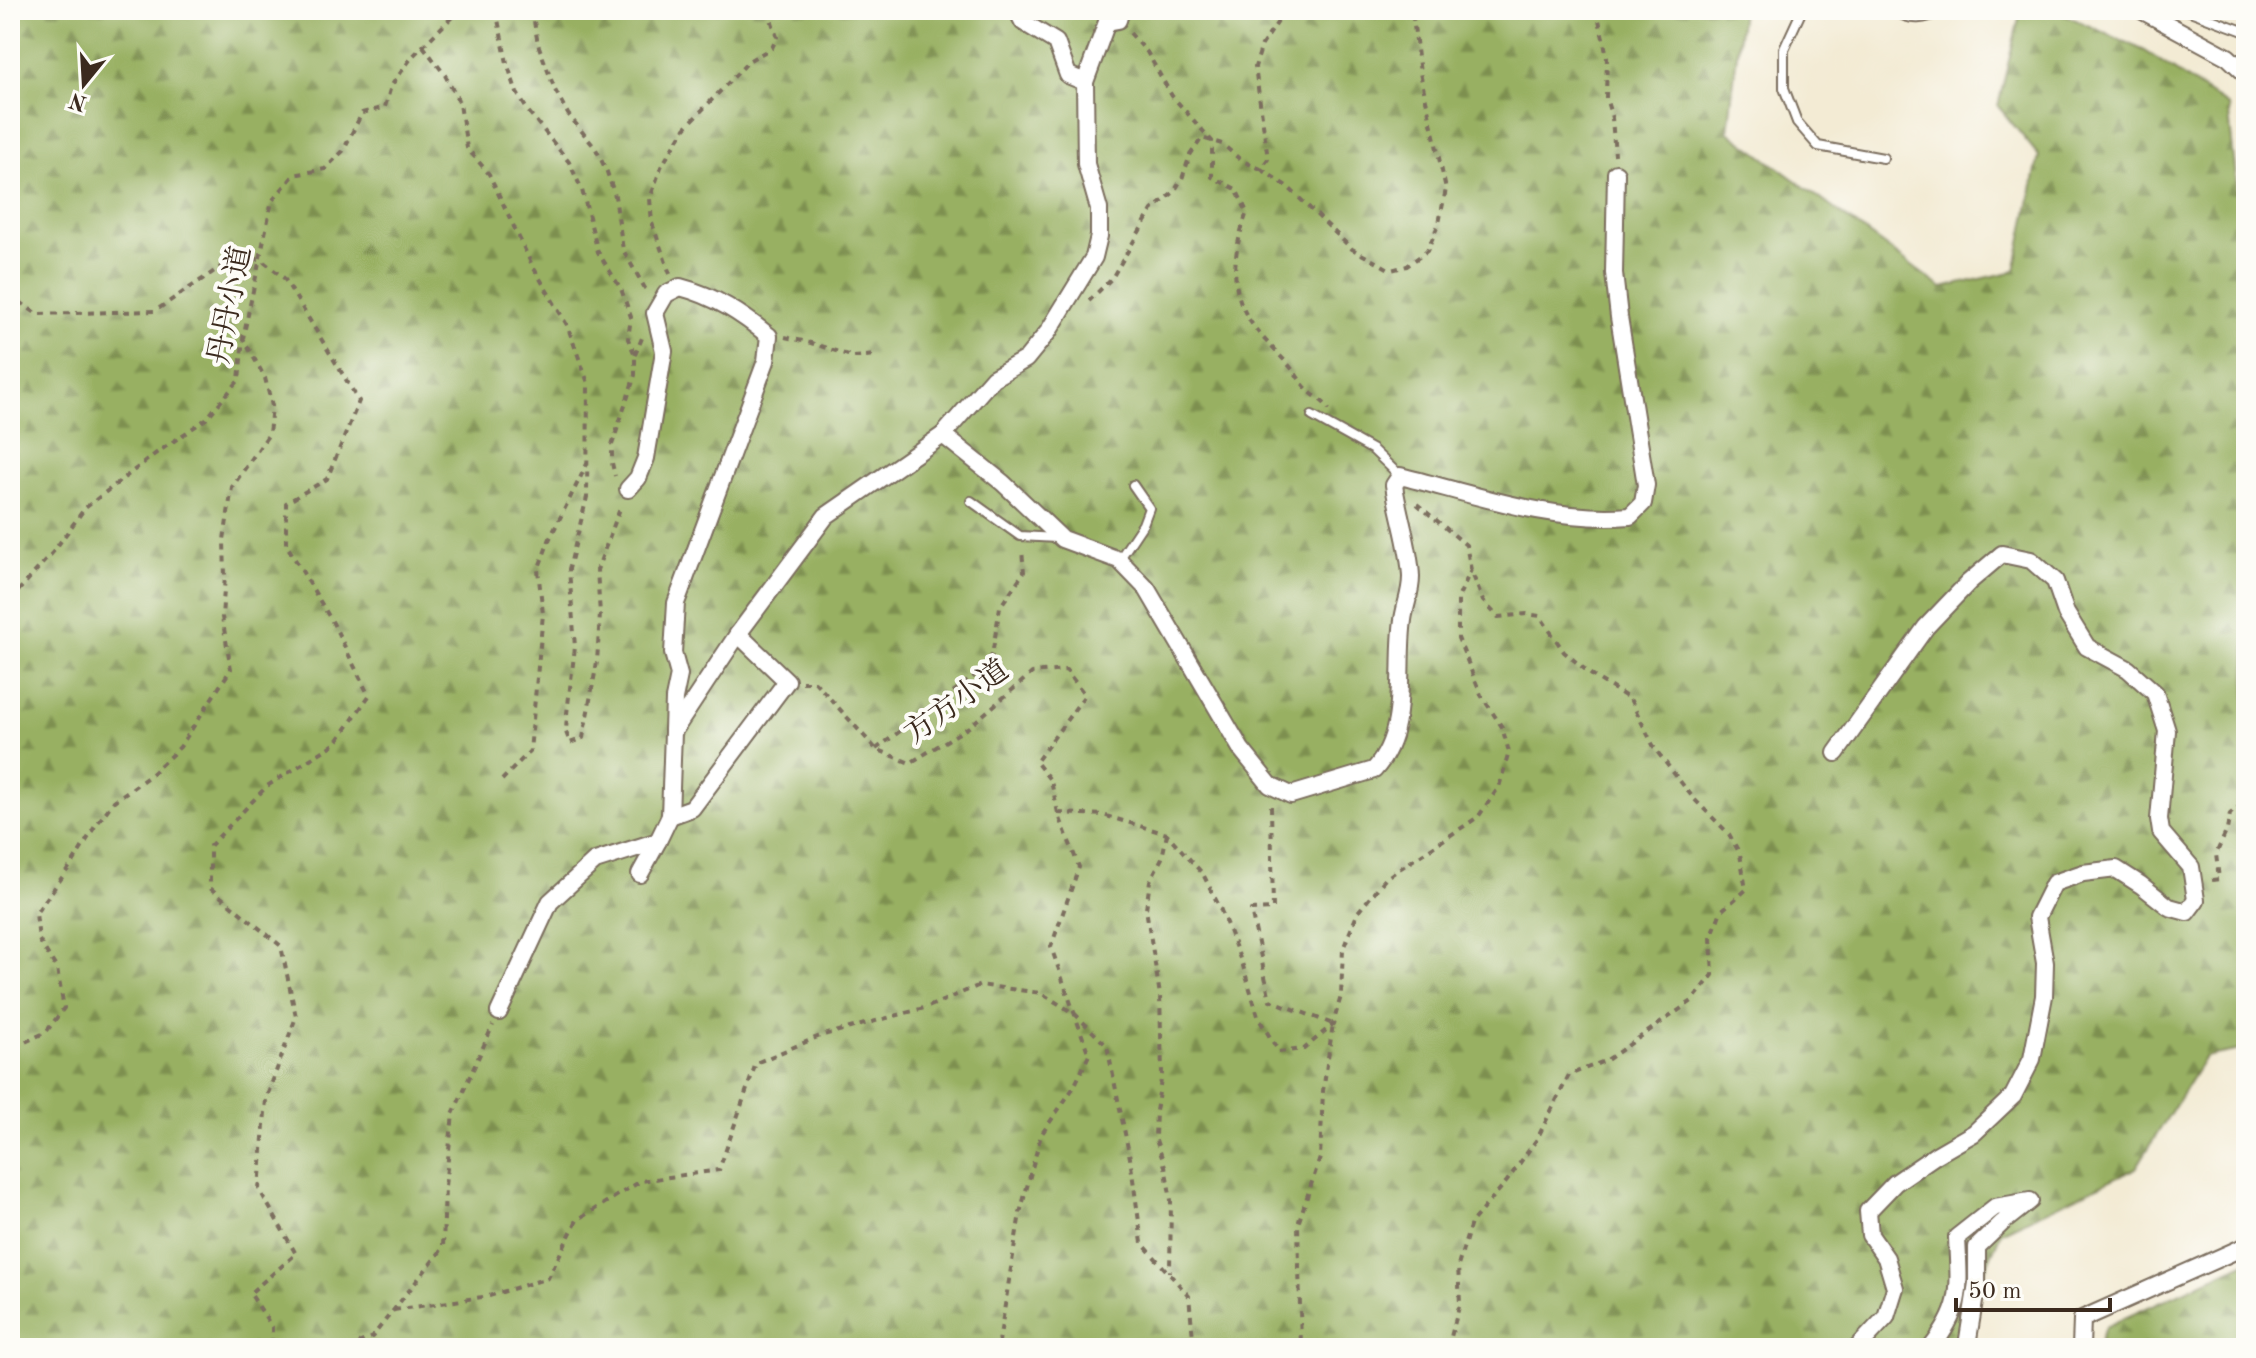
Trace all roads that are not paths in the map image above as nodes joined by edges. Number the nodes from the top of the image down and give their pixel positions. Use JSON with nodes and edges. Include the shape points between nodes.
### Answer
{"nodes":[{"id":1,"x":1017,"y":10,"type":"edge"},
{"id":2,"x":1802,"y":10,"type":"edge"},
{"id":3,"x":1893,"y":10,"type":"edge"},
{"id":4,"x":1944,"y":10,"type":"edge"},
{"id":5,"x":2141,"y":10,"type":"edge"},
{"id":6,"x":2187,"y":10,"type":"edge"},
{"id":7,"x":1114,"y":15,"type":"edge"},
{"id":8,"x":2246,"y":32,"type":"edge"},
{"id":9,"x":2246,"y":74,"type":"edge"},
{"id":10,"x":1085,"y":82,"type":"junction"},
{"id":11,"x":1883,"y":158,"type":"dead end"},
{"id":12,"x":1616,"y":173,"type":"road end"},
{"id":13,"x":1312,"y":416,"type":"dead end"},
{"id":14,"x":943,"y":435,"type":"junction"},
{"id":15,"x":1397,"y":481,"type":"junction"},
{"id":16,"x":1133,"y":485,"type":"dead end"},
{"id":17,"x":628,"y":489,"type":"road end"},
{"id":18,"x":971,"y":501,"type":"dead end"},
{"id":19,"x":1062,"y":539,"type":"junction"},
{"id":20,"x":1119,"y":560,"type":"junction"},
{"id":21,"x":738,"y":634,"type":"junction"},
{"id":22,"x":673,"y":732,"type":"junction"},
{"id":23,"x":1836,"y":753,"type":"dead end"},
{"id":24,"x":670,"y":816,"type":"junction"},
{"id":25,"x":658,"y":841,"type":"junction"},
{"id":26,"x":640,"y":874,"type":"dead end"},
{"id":27,"x":499,"y":1012,"type":"road end"},
{"id":28,"x":2246,"y":1246,"type":"edge"},
{"id":29,"x":1857,"y":1348,"type":"edge"},
{"id":30,"x":1931,"y":1348,"type":"edge"},
{"id":31,"x":1973,"y":1348,"type":"edge"},
{"id":32,"x":2081,"y":1348,"type":"edge"}],
"edges":[{"from":1,"to":10,"type":"street","via":[[1023,22],[1056,42],[1068,75]]},
{"from":2,"to":11,"type":"lane","via":[[1784,49],[1784,88],[1797,122],[1818,146]]},
{"from":3,"to":4,"type":"lane","via":[[1923,20]]},
{"from":5,"to":9,"type":"street","via":[[2228,57]]},
{"from":6,"to":8,"type":"lane"},
{"from":7,"to":10,"type":"street"},
{"from":10,"to":14,"type":"street","via":[[1086,164],[1099,209],[1094,257],[1026,359],[993,378]]},
{"from":12,"to":15,"type":"street","via":[[1614,273],[1646,485],[1643,503],[1630,516],[1571,516]]},
{"from":13,"to":15,"type":"lane","via":[[1373,450]]},
{"from":14,"to":19,"type":"street"},
{"from":14,"to":21,"type":"street","via":[[826,516]]},
{"from":15,"to":20,"type":"street","via":[[1411,575],[1398,717],[1389,746],[1374,770],[1291,795],[1270,785],[1241,749],[1147,589]]},
{"from":16,"to":20,"type":"lane","via":[[1149,508]]},
{"from":17,"to":22,"type":"street","via":[[646,458],[664,351],[655,313],[673,290],[699,292],[769,336],[766,361],[676,603],[673,653],[679,675]]},
{"from":18,"to":19,"type":"lane","via":[[1020,536]]},
{"from":19,"to":20,"type":"street"},
{"from":21,"to":22,"type":"street"},
{"from":21,"to":24,"type":"street","via":[[787,681],[692,808]]},
{"from":22,"to":24,"type":"street"},
{"from":23,"to":29,"type":"street","via":[[1926,627],[1969,582],[2002,554],[2031,560],[2055,581],[2066,613],[2087,647],[2128,669],[2155,693],[2167,731],[2161,832],[2191,867],[2196,900],[2187,912],[2169,907],[2116,869],[2054,883],[2037,917],[2044,996],[2032,1059],[2013,1096],[1974,1133],[1895,1183],[1868,1211],[1870,1235],[1886,1258],[1895,1288],[1886,1317]]},
{"from":24,"to":25,"type":"street"},
{"from":25,"to":26,"type":"street"},
{"from":25,"to":27,"type":"street","via":[[595,861],[550,902]]},
{"from":28,"to":32,"type":"street","via":[[2082,1319]]},
{"from":30,"to":31,"type":"street","via":[[1953,1318],[1959,1288],[1957,1237],[1995,1207],[2030,1201],[1977,1247],[1968,1339]]}]}
